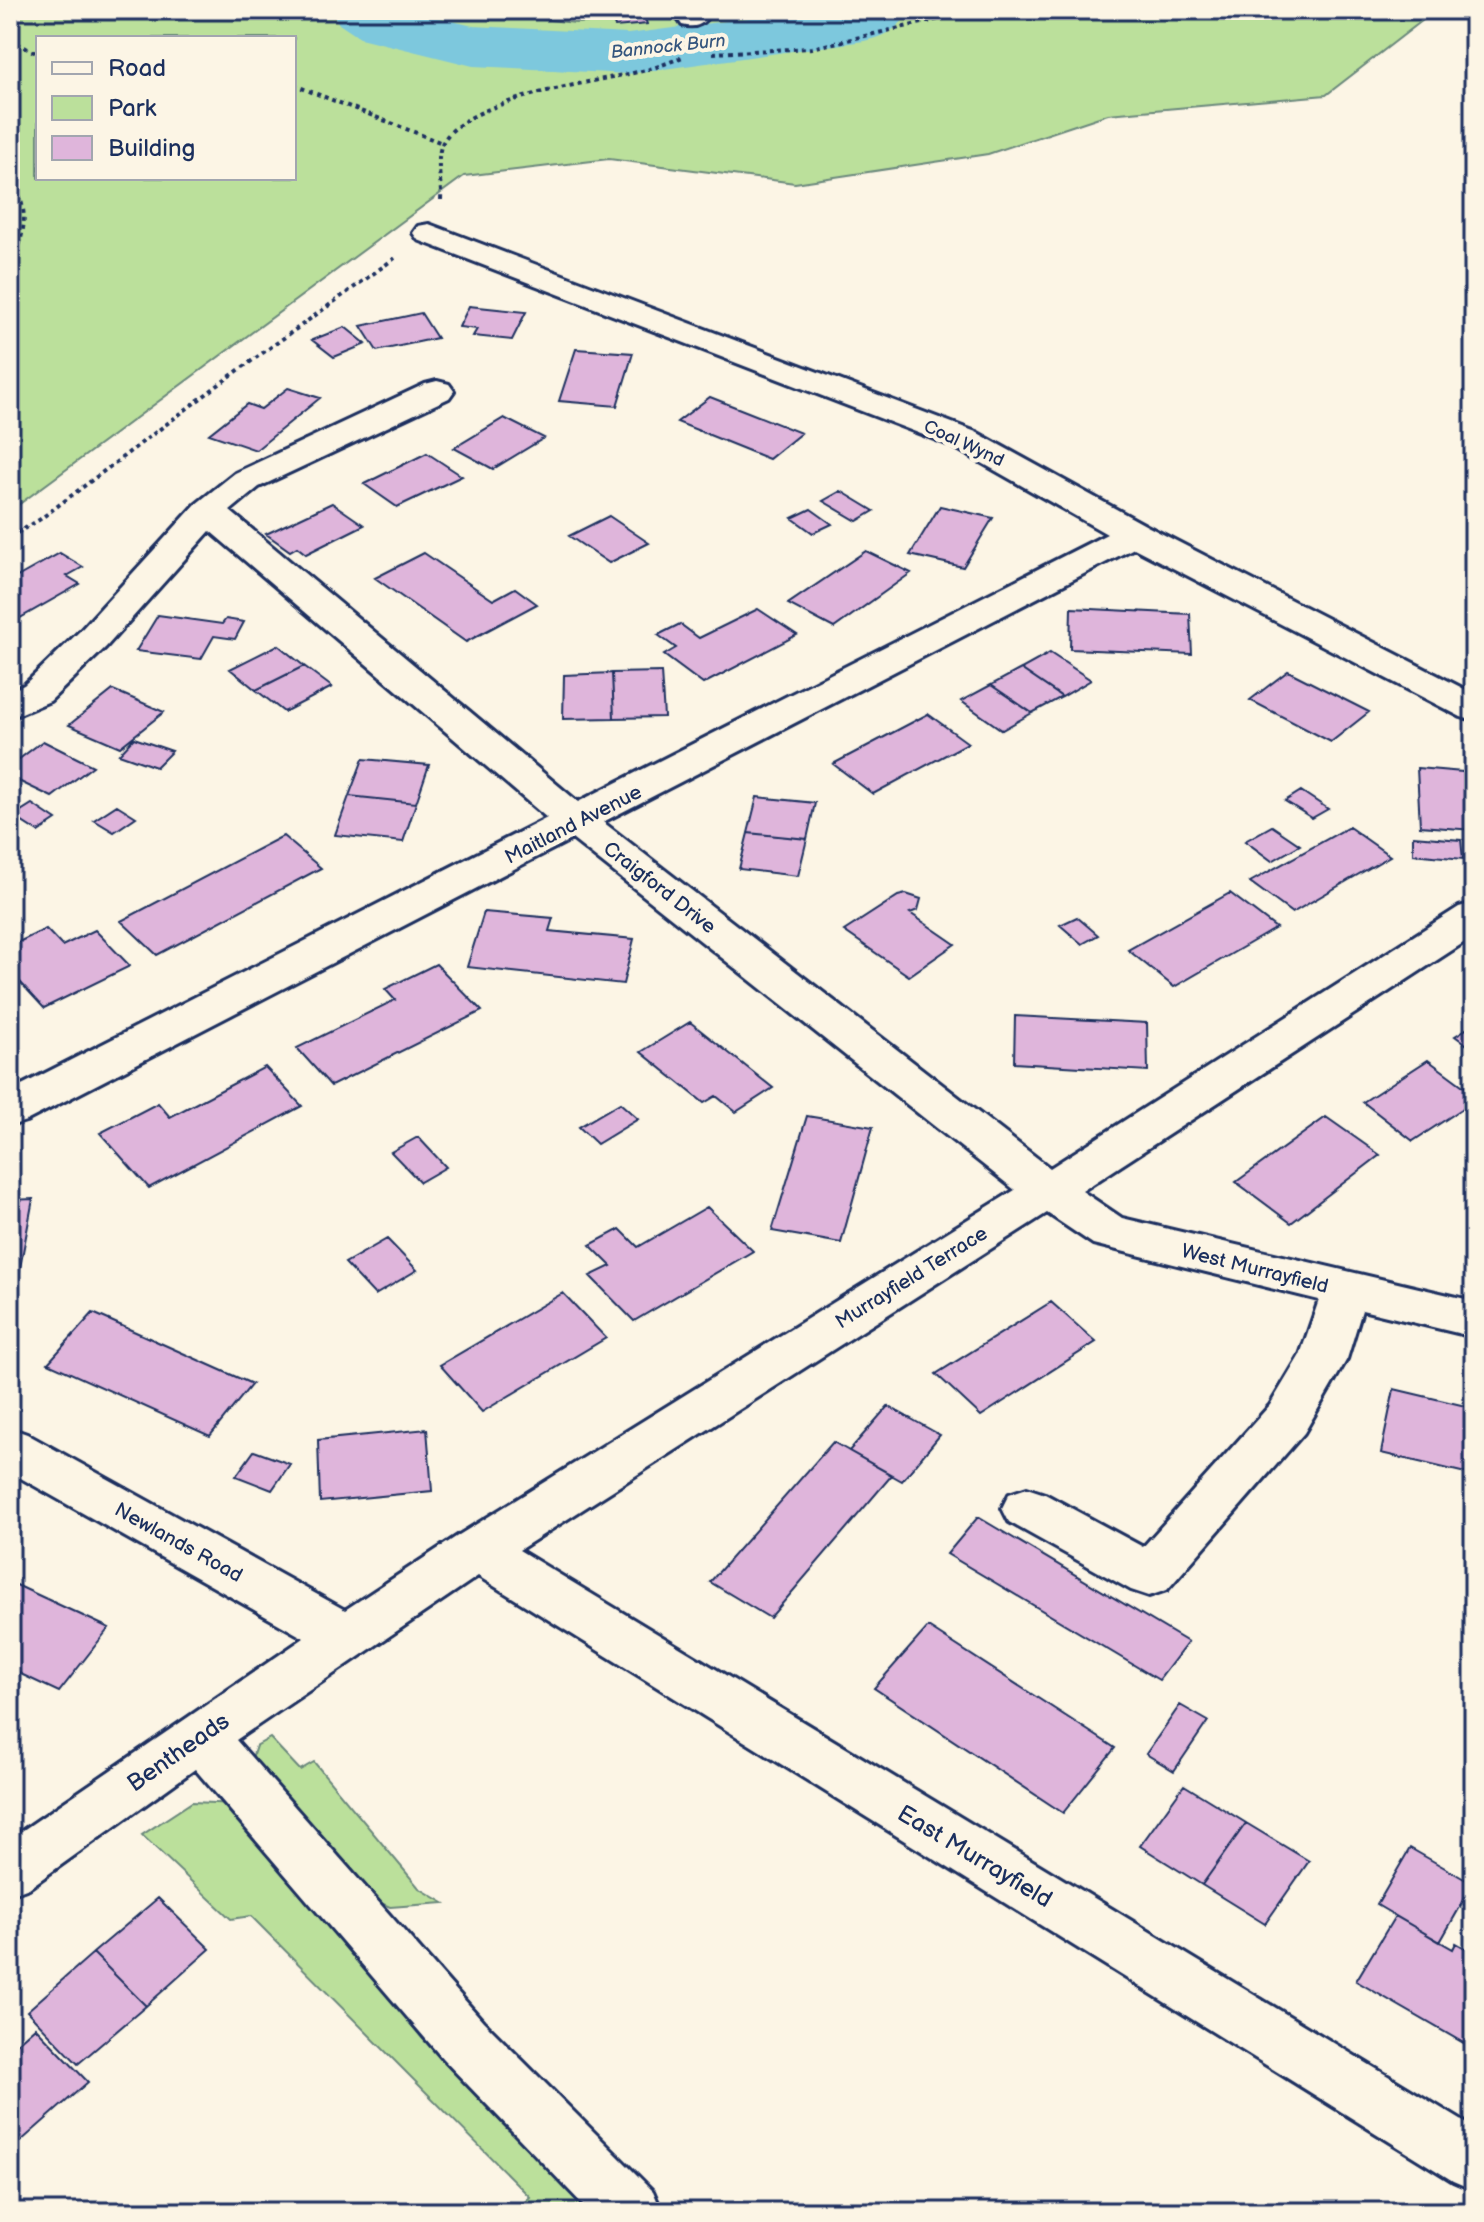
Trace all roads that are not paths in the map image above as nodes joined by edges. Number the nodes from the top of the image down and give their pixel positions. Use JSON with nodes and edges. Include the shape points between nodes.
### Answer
{"nodes":[{"id":1,"x":429,"y":233,"type":"road end"},
{"id":2,"x":437,"y":391,"type":"dead end"},
{"id":3,"x":208,"y":511,"type":"junction"},
{"id":4,"x":1134,"y":534,"type":"junction"},
{"id":5,"x":10,"y":706,"type":"edge"},
{"id":6,"x":1474,"y":709,"type":"edge"},
{"id":7,"x":577,"y":822,"type":"junction"},
{"id":8,"x":1474,"y":917,"type":"edge"},
{"id":9,"x":10,"y":1110,"type":"edge"},
{"id":10,"x":1048,"y":1191,"type":"junction"},
{"id":11,"x":1345,"y":1291,"type":"junction"},
{"id":12,"x":1474,"y":1319,"type":"edge"},
{"id":13,"x":10,"y":1448,"type":"edge"},
{"id":14,"x":1027,"y":1508,"type":"dead end"},
{"id":15,"x":477,"y":1550,"type":"junction"},
{"id":16,"x":347,"y":1637,"type":"junction"},
{"id":17,"x":199,"y":1736,"type":"junction"},
{"id":18,"x":10,"y":1870,"type":"edge"},
{"id":19,"x":1474,"y":2161,"type":"edge"},
{"id":20,"x":632,"y":2212,"type":"edge"}],
"edges":[{"from":1,"to":4,"type":"street","name":"Coal Wynd","via":[[964,439]]},
{"from":2,"to":3,"type":"street","via":[[247,480]]},
{"from":3,"to":5,"type":"street","via":[[93,639],[37,693]]},
{"from":3,"to":7,"type":"street","name":"Craigford Drive"},
{"from":4,"to":6,"type":"street","name":"Coal Wynd"},
{"from":4,"to":7,"type":"street","name":"Maitland Avenue"},
{"from":7,"to":9,"type":"street","name":"Maitland Avenue"},
{"from":7,"to":10,"type":"street","name":"Craigford Drive"},
{"from":8,"to":10,"type":"street","name":"Murrayfield Terrace"},
{"from":10,"to":11,"type":"street","name":"West Murrayfield","via":[[1109,1232]]},
{"from":10,"to":15,"type":"street","name":"Murrayfield Terrace"},
{"from":11,"to":12,"type":"street","name":"West Murrayfield"},
{"from":11,"to":14,"type":"street","via":[[1323,1359],[1287,1419],[1149,1575]]},
{"from":13,"to":16,"type":"street","name":"Newlands Road"},
{"from":15,"to":16,"type":"street","name":"Murrayfield Terrace"},
{"from":15,"to":19,"type":"street","name":"East Murrayfield"},
{"from":16,"to":17,"type":"street","name":"Bentheads"},
{"from":17,"to":18,"type":"street","name":"Bentheads"},
{"from":17,"to":20,"type":"street","via":[[463,2040]]}]}
